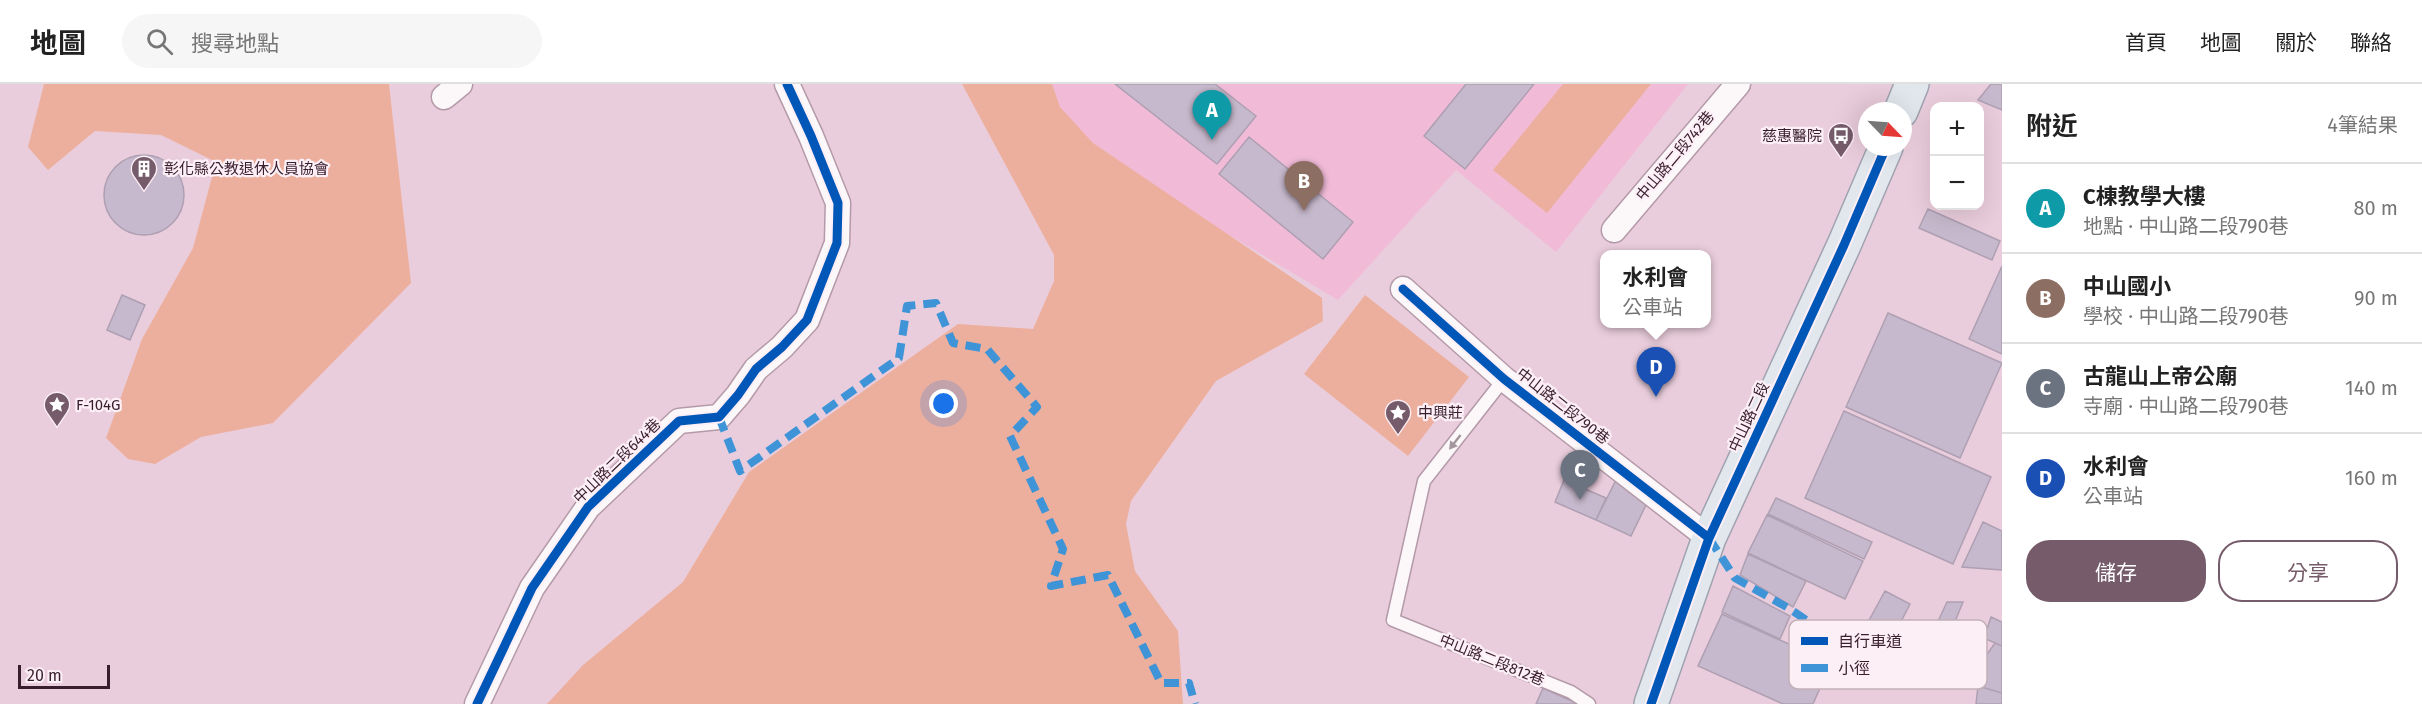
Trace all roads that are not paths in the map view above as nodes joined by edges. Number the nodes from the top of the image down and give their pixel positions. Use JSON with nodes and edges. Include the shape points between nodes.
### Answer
{"nodes":[{"id":1,"x":787,"y":84,"type":"edge"},
{"id":2,"x":1738,"y":84,"type":"edge"},
{"id":3,"x":1912,"y":84,"type":"edge"},
{"id":4,"x":1905,"y":102,"type":"edge"},
{"id":5,"x":1882,"y":156,"type":"edge"},
{"id":6,"x":1614,"y":230,"type":"dead end"},
{"id":7,"x":1403,"y":289,"type":"dead end"},
{"id":8,"x":1504,"y":379,"type":"junction"},
{"id":9,"x":1709,"y":538,"type":"junction"},
{"id":10,"x":477,"y":704,"type":"edge"},
{"id":11,"x":1589,"y":704,"type":"edge"},
{"id":12,"x":1652,"y":704,"type":"edge"}],
"edges":[{"from":1,"to":10,"type":"street","name":"中山路二段644巷","via":[[838,203],[837,243],[807,320],[756,369],[719,417],[679,421],[588,507],[531,588]]},
{"from":2,"to":6,"type":"street","name":"中山路二段742巷"},
{"from":3,"to":4,"type":"main road"},
{"from":5,"to":9,"type":"main road","name":"中山路二段"},
{"from":7,"to":8,"type":"street","name":"中山路二段790巷"},
{"from":8,"to":9,"type":"street","name":"中山路二段790巷"},
{"from":8,"to":11,"type":"lane","name":"中山路二段812巷","one_way":true,"via":[[1424,481],[1393,620],[1571,692]]},
{"from":9,"to":12,"type":"main road","name":"中山路二段"}]}
